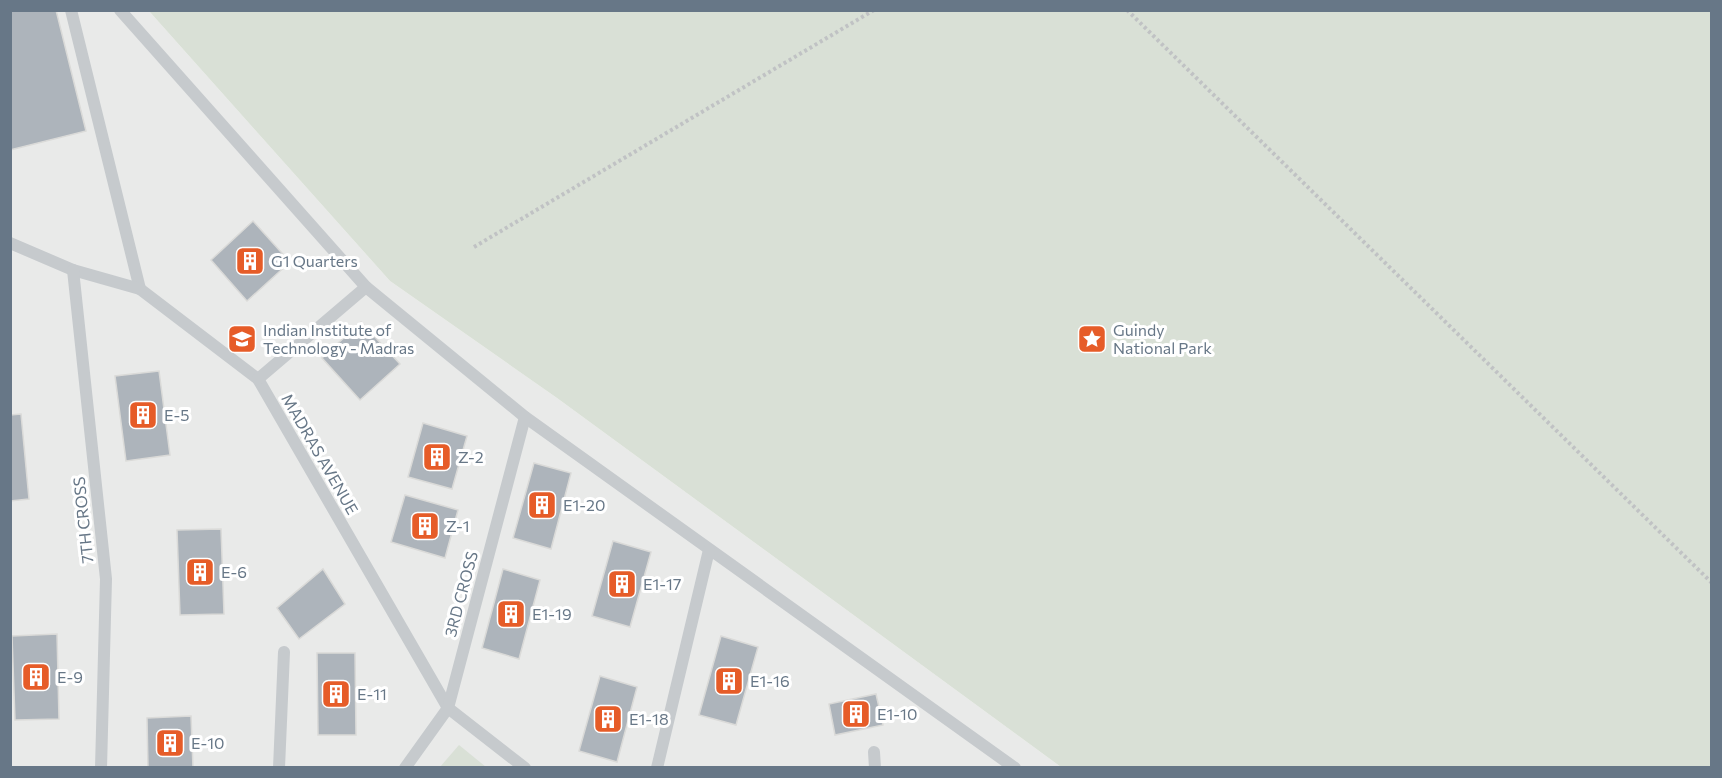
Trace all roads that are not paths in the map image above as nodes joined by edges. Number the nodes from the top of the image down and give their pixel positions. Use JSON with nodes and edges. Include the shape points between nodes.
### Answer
{"nodes":[{"id":1,"x":71,"y":10,"type":"edge"},
{"id":2,"x":120,"y":10,"type":"edge"},
{"id":3,"x":10,"y":243,"type":"edge"},
{"id":4,"x":73,"y":270,"type":"junction"},
{"id":5,"x":366,"y":287,"type":"junction"},
{"id":6,"x":140,"y":289,"type":"junction"},
{"id":7,"x":258,"y":379,"type":"junction"},
{"id":8,"x":525,"y":417,"type":"junction"},
{"id":9,"x":710,"y":550,"type":"junction"},
{"id":10,"x":284,"y":652,"type":"dead end"},
{"id":11,"x":448,"y":708,"type":"junction"},
{"id":12,"x":874,"y":752,"type":"dead end"},
{"id":13,"x":101,"y":768,"type":"edge"},
{"id":14,"x":279,"y":768,"type":"edge"},
{"id":15,"x":405,"y":768,"type":"edge"},
{"id":16,"x":525,"y":768,"type":"edge"},
{"id":17,"x":657,"y":768,"type":"edge"},
{"id":18,"x":875,"y":768,"type":"edge"},
{"id":19,"x":1015,"y":768,"type":"edge"}],
"edges":[{"from":1,"to":6,"type":"lane"},
{"from":2,"to":5,"type":"lane"},
{"from":3,"to":4,"type":"lane","name":"MADRAS AVENUE"},
{"from":4,"to":6,"type":"lane","name":"MADRAS AVENUE"},
{"from":4,"to":13,"type":"lane","name":"7TH CROSS","via":[[106,579]]},
{"from":5,"to":7,"type":"lane"},
{"from":5,"to":8,"type":"lane"},
{"from":6,"to":7,"type":"lane","name":"MADRAS AVENUE"},
{"from":7,"to":11,"type":"lane","name":"MADRAS AVENUE"},
{"from":8,"to":9,"type":"lane"},
{"from":8,"to":11,"type":"lane","name":"3RD CROSS"},
{"from":9,"to":17,"type":"lane"},
{"from":9,"to":19,"type":"lane"},
{"from":10,"to":14,"type":"lane"},
{"from":11,"to":15,"type":"lane","name":"3RD CROSS"},
{"from":11,"to":16,"type":"lane","name":"MADRAS AVENUE"},
{"from":12,"to":18,"type":"lane"}]}
